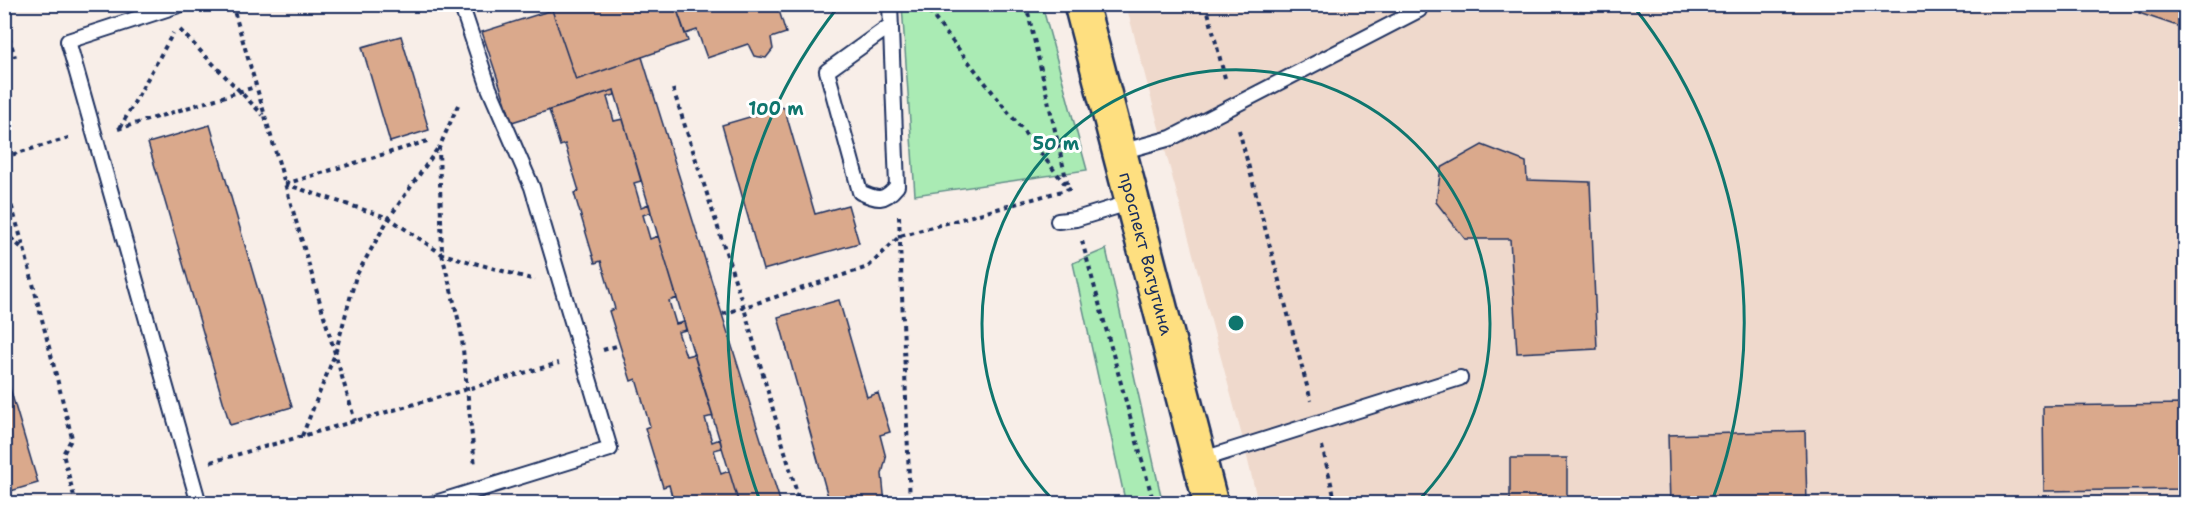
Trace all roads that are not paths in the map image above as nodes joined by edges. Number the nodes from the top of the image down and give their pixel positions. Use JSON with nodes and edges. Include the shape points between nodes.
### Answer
{"nodes":[{"id":1,"x":182,"y":4,"type":"edge"},
{"id":2,"x":460,"y":4,"type":"edge"},
{"id":3,"x":890,"y":4,"type":"edge"},
{"id":4,"x":1081,"y":4,"type":"edge"},
{"id":5,"x":1419,"y":10,"type":"dead end"},
{"id":6,"x":891,"y":25,"type":"junction"},
{"id":7,"x":1120,"y":152,"type":"junction"},
{"id":8,"x":1132,"y":202,"type":"junction"},
{"id":9,"x":1058,"y":222,"type":"dead end"},
{"id":10,"x":1460,"y":378,"type":"dead end"},
{"id":11,"x":1200,"y":460,"type":"junction"},
{"id":12,"x":199,"y":504,"type":"edge"},
{"id":13,"x":432,"y":504,"type":"edge"},
{"id":14,"x":1211,"y":504,"type":"edge"}],
"edges":[{"from":1,"to":12,"type":"lane","via":[[68,41]]},
{"from":2,"to":13,"type":"lane","via":[[489,88],[532,188],[610,449]]},
{"from":3,"to":6,"type":"lane"},
{"from":4,"to":7,"type":"main road","name":"проспект Ватутина"},
{"from":5,"to":7,"type":"lane","via":[[1171,138]]},
{"from":6,"to":6,"type":"lane","via":[[897,186],[889,196],[876,199],[860,192],[827,71]]},
{"from":7,"to":8,"type":"main road","name":"проспект Ватутина"},
{"from":8,"to":9,"type":"lane"},
{"from":8,"to":11,"type":"main road","name":"проспект Ватутина"},
{"from":10,"to":11,"type":"lane"},
{"from":11,"to":14,"type":"main road","name":"проспект Ватутина"}]}
